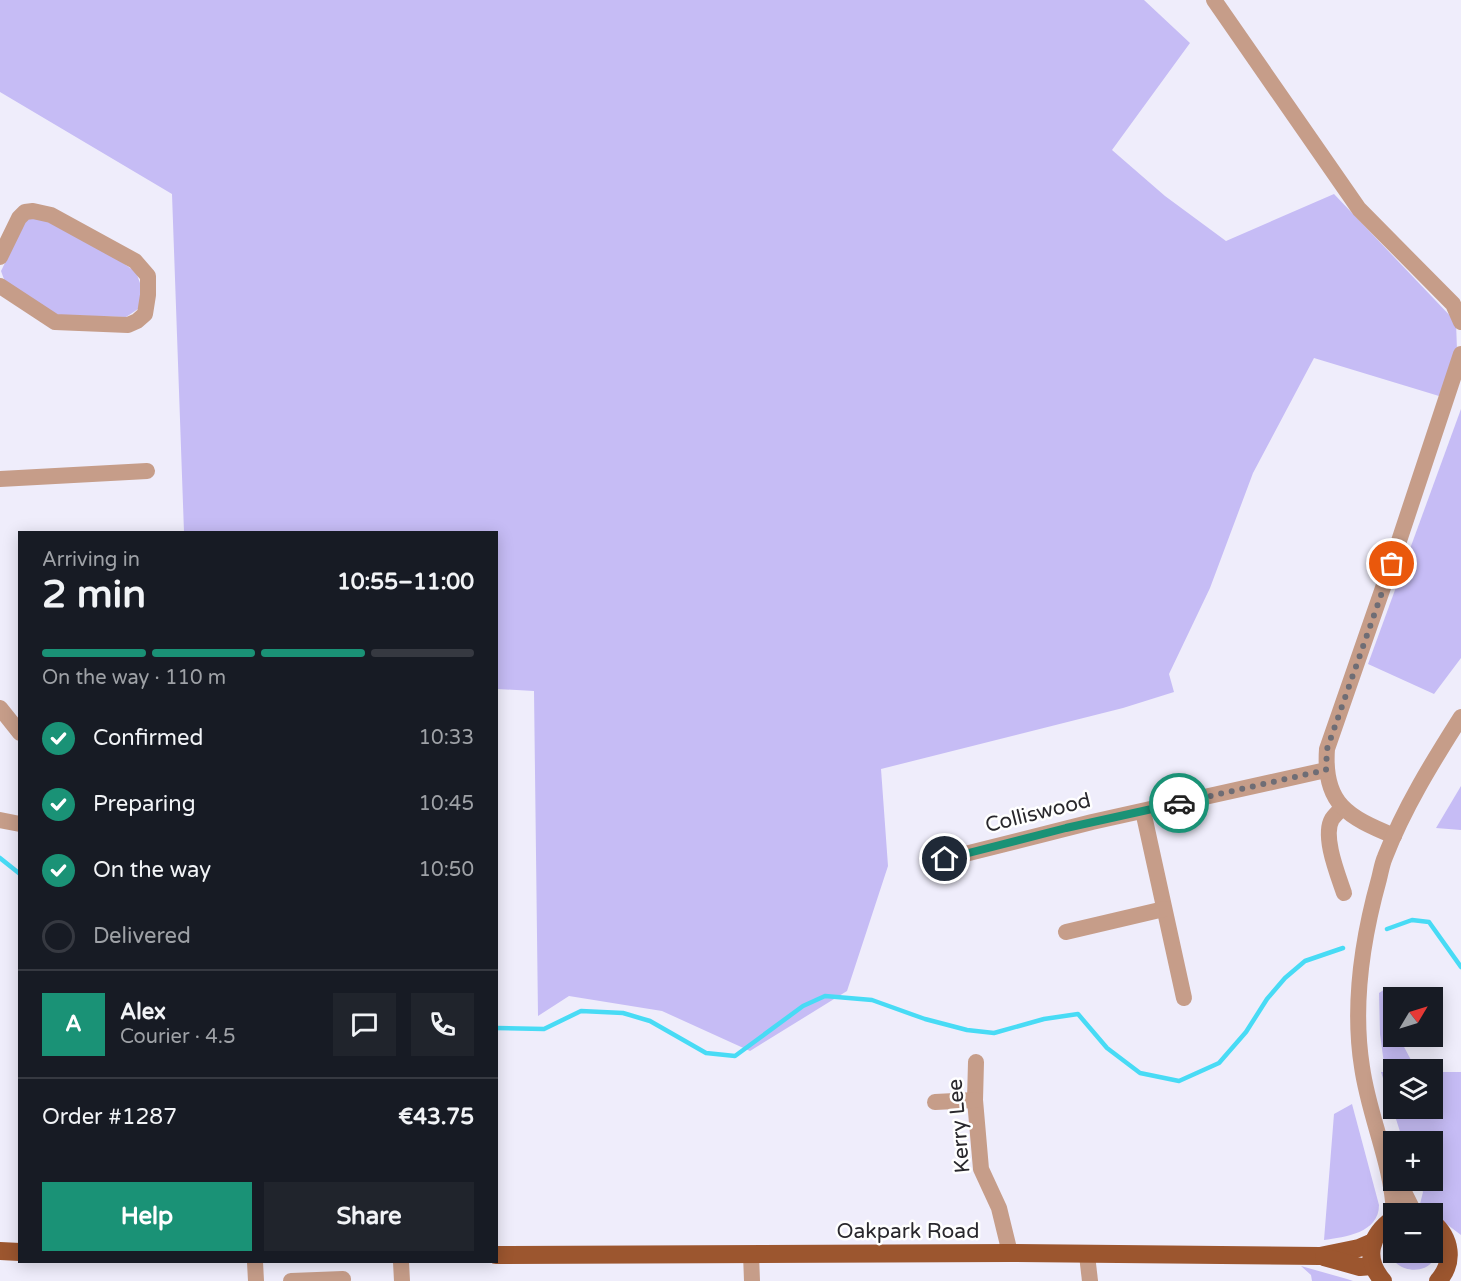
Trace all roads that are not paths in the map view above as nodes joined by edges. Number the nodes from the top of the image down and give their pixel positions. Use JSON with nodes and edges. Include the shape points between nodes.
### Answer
{"nodes":[{"id":1,"x":1214,"y":0,"type":"edge"},
{"id":2,"x":0,"y":257,"type":"edge"},
{"id":3,"x":0,"y":286,"type":"edge"},
{"id":4,"x":1461,"y":322,"type":"edge"},
{"id":5,"x":1461,"y":354,"type":"edge"},
{"id":6,"x":147,"y":471,"type":"dead end"},
{"id":7,"x":0,"y":479,"type":"edge"},
{"id":8,"x":2,"y":715,"type":"edge"},
{"id":9,"x":1461,"y":717,"type":"edge"},
{"id":10,"x":18,"y":731,"type":"edge"},
{"id":11,"x":1326,"y":770,"type":"junction"},
{"id":12,"x":1342,"y":808,"type":"junction"},
{"id":13,"x":1143,"y":811,"type":"junction"},
{"id":14,"x":0,"y":820,"type":"edge"},
{"id":15,"x":18,"y":824,"type":"edge"},
{"id":16,"x":1394,"y":836,"type":"junction"},
{"id":17,"x":945,"y":859,"type":"dead end"},
{"id":18,"x":1344,"y":893,"type":"dead end"},
{"id":19,"x":1164,"y":909,"type":"junction"},
{"id":20,"x":1066,"y":932,"type":"dead end"},
{"id":21,"x":1184,"y":998,"type":"dead end"},
{"id":22,"x":976,"y":1062,"type":"dead end"},
{"id":23,"x":975,"y":1100,"type":"junction"},
{"id":24,"x":935,"y":1102,"type":"dead end"},
{"id":25,"x":1383,"y":1149,"type":"edge"},
{"id":26,"x":1383,"y":1226,"type":"edge"},
{"id":27,"x":1443,"y":1232,"type":"edge"},
{"id":28,"x":1373,"y":1242,"type":"junction"},
{"id":29,"x":1454,"y":1242,"type":"edge"},
{"id":30,"x":0,"y":1251,"type":"edge"},
{"id":31,"x":18,"y":1252,"type":"edge"},
{"id":32,"x":1010,"y":1253,"type":"junction"},
{"id":33,"x":751,"y":1254,"type":"junction"},
{"id":34,"x":498,"y":1255,"type":"edge"},
{"id":35,"x":1087,"y":1255,"type":"junction"},
{"id":36,"x":1320,"y":1256,"type":"junction"},
{"id":37,"x":1455,"y":1262,"type":"edge"},
{"id":38,"x":255,"y":1263,"type":"edge"},
{"id":39,"x":401,"y":1263,"type":"edge"},
{"id":40,"x":1372,"y":1266,"type":"junction"},
{"id":41,"x":343,"y":1279,"type":"dead end"},
{"id":42,"x":256,"y":1281,"type":"edge"},
{"id":43,"x":291,"y":1281,"type":"edge"},
{"id":44,"x":402,"y":1281,"type":"edge"},
{"id":45,"x":752,"y":1281,"type":"edge"},
{"id":46,"x":1090,"y":1281,"type":"edge"},
{"id":47,"x":1383,"y":1281,"type":"edge"},
{"id":48,"x":1438,"y":1281,"type":"edge"}],
"edges":[{"from":1,"to":4,"type":"street","via":[[1359,209],[1453,304]]},
{"from":2,"to":3,"type":"street","via":[[25,212],[51,215],[135,261],[148,276],[148,295],[145,314],[128,325],[55,322]]},
{"from":5,"to":11,"type":"street","via":[[1327,749]]},
{"from":6,"to":7,"type":"street"},
{"from":8,"to":10,"type":"street"},
{"from":9,"to":16,"type":"street"},
{"from":11,"to":12,"type":"street","via":[[1332,792]]},
{"from":11,"to":13,"type":"street","name":"Colliswood"},
{"from":12,"to":16,"type":"street","via":[[1369,826]]},
{"from":12,"to":18,"type":"street","via":[[1331,819],[1328,831]]},
{"from":13,"to":17,"type":"street","name":"Colliswood"},
{"from":13,"to":19,"type":"street"},
{"from":14,"to":15,"type":"street"},
{"from":16,"to":25,"type":"street","via":[[1373,899],[1358,1003],[1365,1085]]},
{"from":19,"to":20,"type":"street"},
{"from":19,"to":21,"type":"street"},
{"from":22,"to":23,"type":"street","name":"Kerry Lee"},
{"from":23,"to":24,"type":"street"},
{"from":23,"to":32,"type":"street","name":"Kerry Lee","via":[[981,1169],[999,1208]]},
{"from":26,"to":28,"type":"main road"},
{"from":27,"to":29,"type":"main road"},
{"from":28,"to":36,"type":"main road"},
{"from":28,"to":40,"type":"main road"},
{"from":29,"to":37,"type":"main road","via":[[1449,1249]]},
{"from":30,"to":31,"type":"main road"},
{"from":32,"to":33,"type":"main road","name":"Oakpark Road"},
{"from":32,"to":35,"type":"main road","name":"Oakpark Road"},
{"from":33,"to":34,"type":"main road","name":"Oakpark Road"},
{"from":33,"to":45,"type":"street"},
{"from":35,"to":36,"type":"main road","name":"Oakpark Road"},
{"from":35,"to":46,"type":"street"},
{"from":36,"to":40,"type":"main road","via":[[1360,1267]]},
{"from":37,"to":48,"type":"main road"},
{"from":38,"to":42,"type":"street"},
{"from":39,"to":44,"type":"street"},
{"from":40,"to":47,"type":"main road"},
{"from":41,"to":43,"type":"street"}]}
